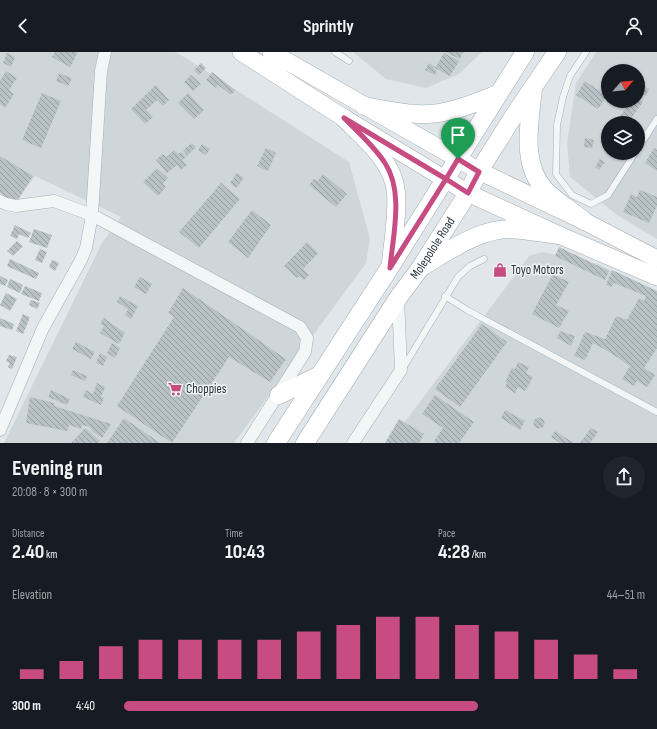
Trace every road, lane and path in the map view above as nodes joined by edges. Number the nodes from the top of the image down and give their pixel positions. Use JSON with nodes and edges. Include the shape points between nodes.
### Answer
{"nodes":[{"id":1,"x":105,"y":52,"type":"edge"},
{"id":2,"x":241,"y":52,"type":"edge"},
{"id":3,"x":271,"y":52,"type":"edge"},
{"id":4,"x":335,"y":52,"type":"edge"},
{"id":5,"x":525,"y":52,"type":"edge"},
{"id":6,"x":557,"y":52,"type":"edge"},
{"id":7,"x":586,"y":52,"type":"edge"},
{"id":8,"x":349,"y":61,"type":"dead end"},
{"id":9,"x":533,"y":86,"type":"junction"},
{"id":10,"x":498,"y":94,"type":"junction"},
{"id":11,"x":364,"y":106,"type":"junction"},
{"id":12,"x":344,"y":118,"type":"junction"},
{"id":13,"x":657,"y":119,"type":"edge"},
{"id":14,"x":645,"y":137,"type":"edge"},
{"id":15,"x":458,"y":159,"type":"junction"},
{"id":16,"x":630,"y":160,"type":"edge"},
{"id":17,"x":479,"y":172,"type":"junction"},
{"id":18,"x":446,"y":179,"type":"junction"},
{"id":19,"x":468,"y":193,"type":"junction"},
{"id":20,"x":0,"y":201,"type":"edge"},
{"id":21,"x":92,"y":215,"type":"junction"},
{"id":22,"x":584,"y":221,"type":"junction"},
{"id":23,"x":559,"y":235,"type":"junction"},
{"id":24,"x":484,"y":259,"type":"dead end"},
{"id":25,"x":657,"y":259,"type":"edge"},
{"id":26,"x":421,"y":267,"type":"junction"},
{"id":27,"x":390,"y":268,"type":"junction"},
{"id":28,"x":657,"y":277,"type":"edge"},
{"id":29,"x":445,"y":296,"type":"junction"},
{"id":30,"x":398,"y":298,"type":"junction"},
{"id":31,"x":401,"y":370,"type":"junction"},
{"id":32,"x":320,"y":375,"type":"junction"},
{"id":33,"x":279,"y":395,"type":"junction"},
{"id":34,"x":657,"y":412,"type":"edge"},
{"id":35,"x":0,"y":430,"type":"edge"},
{"id":36,"x":247,"y":443,"type":"edge"},
{"id":37,"x":276,"y":443,"type":"edge"},
{"id":38,"x":305,"y":443,"type":"edge"},
{"id":39,"x":353,"y":443,"type":"edge"}],
"edges":[{"from":1,"to":21,"type":"street","via":[[101,71]]},
{"from":2,"to":12,"type":"main road"},
{"from":3,"to":11,"type":"main road"},
{"from":4,"to":8,"type":"lane"},
{"from":5,"to":10,"type":"main road","name":"Molepolole Road"},
{"from":6,"to":9,"type":"main road","name":"Molepolole Road"},
{"from":7,"to":16,"type":"lane","via":[[570,76],[563,97],[557,125],[556,174],[572,195],[591,204],[608,195]]},
{"from":9,"to":17,"type":"main road","name":"Molepolole Road"},
{"from":9,"to":22,"type":"main road","via":[[528,135],[530,156],[537,178],[546,190]]},
{"from":10,"to":11,"type":"main road","via":[[434,114],[416,114]]},
{"from":10,"to":15,"type":"main road","name":"Molepolole Road"},
{"from":11,"to":15,"type":"main road"},
{"from":12,"to":18,"type":"main road"},
{"from":12,"to":27,"type":"main road","via":[[386,164],[396,191]]},
{"from":13,"to":14,"type":"lane"},
{"from":15,"to":17,"type":"main road"},
{"from":15,"to":18,"type":"main road","name":"Molepolole Road"},
{"from":17,"to":19,"type":"main road","name":"Molepolole Road"},
{"from":17,"to":22,"type":"main road"},
{"from":18,"to":19,"type":"main road"},
{"from":18,"to":27,"type":"main road","name":"Molepolole Road"},
{"from":19,"to":23,"type":"main road"},
{"from":19,"to":26,"type":"main road","name":"Molepolole Road"},
{"from":20,"to":21,"type":"street","via":[[16,206],[54,201]]},
{"from":21,"to":33,"type":"street","via":[[300,327],[307,338],[305,352]]},
{"from":21,"to":35,"type":"street","via":[[84,254],[43,328]]},
{"from":22,"to":25,"type":"main road"},
{"from":23,"to":26,"type":"main road","via":[[509,229],[492,231],[473,238]]},
{"from":23,"to":28,"type":"main road"},
{"from":24,"to":29,"type":"lane","via":[[470,266]]},
{"from":26,"to":30,"type":"main road","name":"Molepolole Road"},
{"from":27,"to":32,"type":"main road","name":"Molepolole Road"},
{"from":29,"to":31,"type":"lane"},
{"from":29,"to":34,"type":"lane"},
{"from":30,"to":31,"type":"street"},
{"from":30,"to":38,"type":"main road","name":"Molepolole Road"},
{"from":31,"to":39,"type":"street"},
{"from":32,"to":33,"type":"main road"},
{"from":32,"to":37,"type":"main road","name":"Molepolole Road"},
{"from":33,"to":36,"type":"street"}]}
